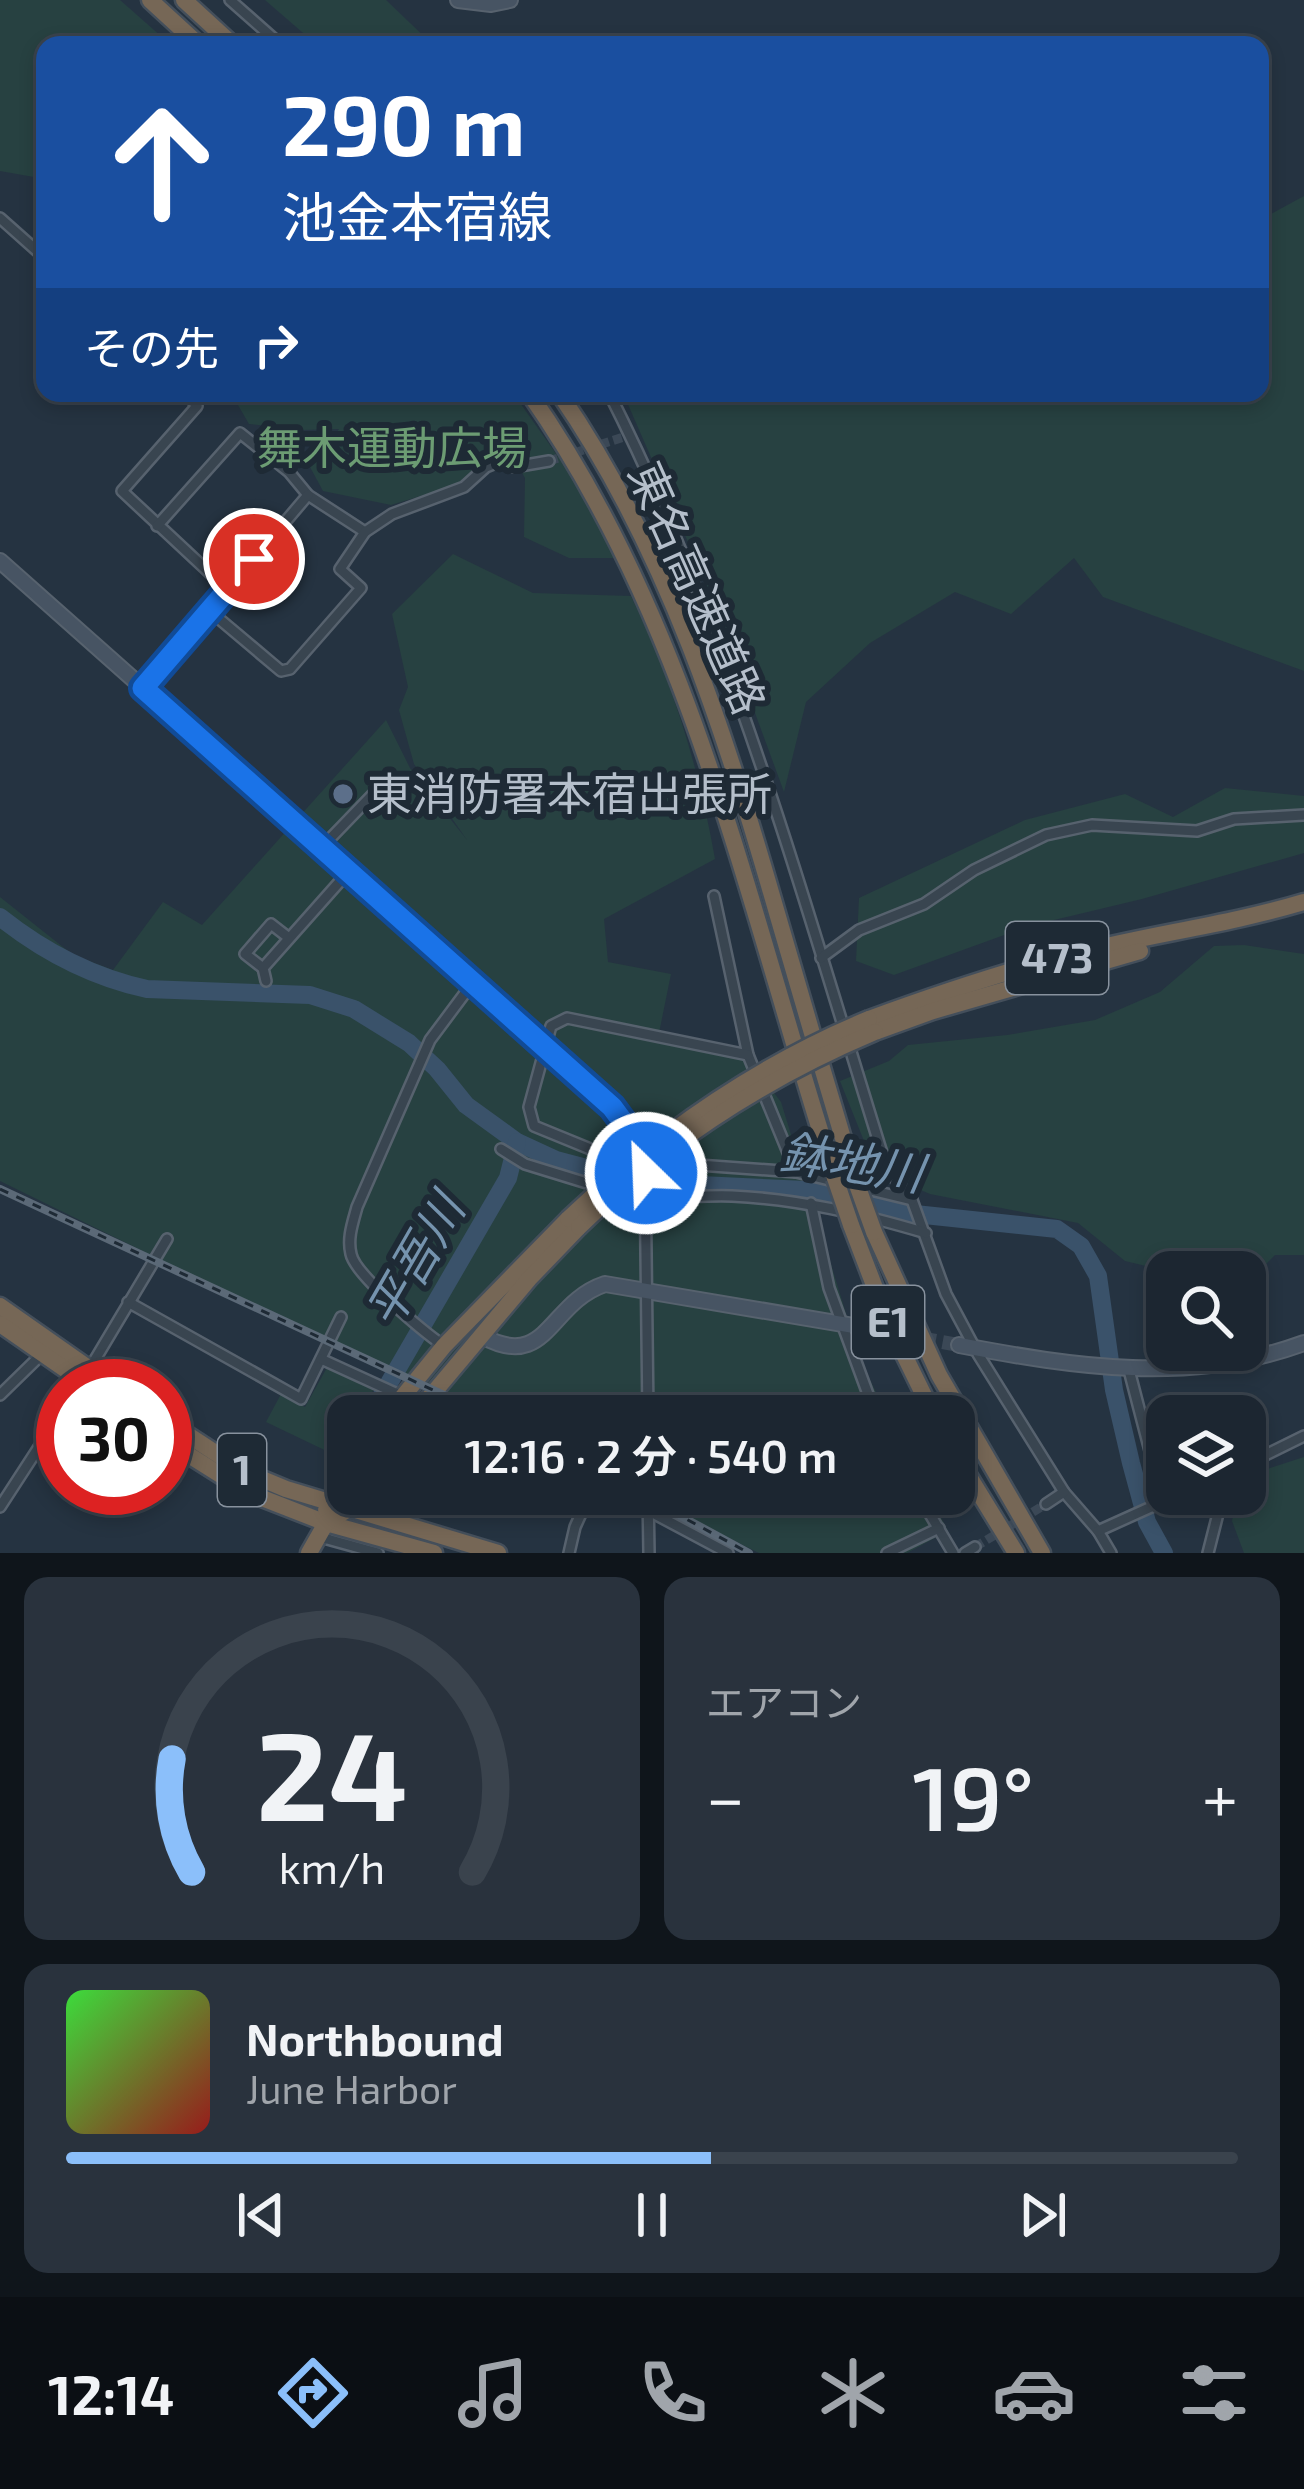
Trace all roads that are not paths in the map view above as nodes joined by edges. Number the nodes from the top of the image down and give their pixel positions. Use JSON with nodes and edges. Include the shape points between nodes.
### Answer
{"nodes":[{"id":1,"x":150,"y":0,"type":"edge"},
{"id":2,"x":184,"y":0,"type":"edge"},
{"id":3,"x":230,"y":0,"type":"edge"},
{"id":4,"x":458,"y":0,"type":"edge"},
{"id":5,"x":510,"y":0,"type":"edge"},
{"id":6,"x":189,"y":36,"type":"edge"},
{"id":7,"x":223,"y":36,"type":"edge"},
{"id":8,"x":271,"y":36,"type":"edge"},
{"id":9,"x":0,"y":218,"type":"edge"},
{"id":10,"x":36,"y":250,"type":"edge"},
{"id":11,"x":194,"y":402,"type":"edge"},
{"id":12,"x":536,"y":402,"type":"edge"},
{"id":13,"x":564,"y":402,"type":"edge"},
{"id":14,"x":614,"y":402,"type":"edge"},
{"id":15,"x":549,"y":460,"type":"tunnel mouth"},
{"id":16,"x":308,"y":495,"type":"junction"},
{"id":17,"x":158,"y":526,"type":"junction"},
{"id":18,"x":365,"y":532,"type":"junction"},
{"id":19,"x":0,"y":560,"type":"edge"},
{"id":20,"x":228,"y":590,"type":"junction"},
{"id":21,"x":212,"y":612,"type":"junction"},
{"id":22,"x":143,"y":688,"type":"junction"},
{"id":23,"x":376,"y":791,"type":"dead end"},
{"id":24,"x":284,"y":814,"type":"joint"},
{"id":25,"x":1304,"y":815,"type":"edge"},
{"id":26,"x":322,"y":846,"type":"junction"},
{"id":27,"x":350,"y":870,"type":"junction"},
{"id":28,"x":714,"y":896,"type":"dead end"},
{"id":29,"x":1304,"y":902,"type":"edge"},
{"id":30,"x":290,"y":938,"type":"junction"},
{"id":31,"x":821,"y":958,"type":"junction"},
{"id":32,"x":263,"y":968,"type":"junction"},
{"id":33,"x":266,"y":981,"type":"dead end"},
{"id":34,"x":474,"y":981,"type":"junction"},
{"id":35,"x":543,"y":1045,"type":"junction"},
{"id":36,"x":748,"y":1055,"type":"junction"},
{"id":37,"x":628,"y":1128,"type":"junction"},
{"id":38,"x":501,"y":1149,"type":"dead end"},
{"id":39,"x":642,"y":1160,"type":"junction"},
{"id":40,"x":796,"y":1172,"type":"junction"},
{"id":41,"x":646,"y":1196,"type":"junction"},
{"id":42,"x":912,"y":1199,"type":"junction"},
{"id":43,"x":811,"y":1203,"type":"junction"},
{"id":44,"x":574,"y":1223,"type":"junction"},
{"id":45,"x":926,"y":1233,"type":"junction"},
{"id":46,"x":167,"y":1239,"type":"dead end"},
{"id":47,"x":646,"y":1289,"type":"junction"},
{"id":48,"x":128,"y":1302,"type":"junction"},
{"id":49,"x":0,"y":1306,"type":"edge"},
{"id":50,"x":340,"y":1317,"type":"dead end"},
{"id":51,"x":841,"y":1323,"type":"junction"},
{"id":52,"x":0,"y":1324,"type":"edge"},
{"id":53,"x":860,"y":1327,"type":"tunnel mouth"},
{"id":54,"x":482,"y":1336,"type":"junction"},
{"id":55,"x":439,"y":1342,"type":"junction"},
{"id":56,"x":1301,"y":1344,"type":"edge"},
{"id":57,"x":959,"y":1346,"type":"tunnel mouth"},
{"id":58,"x":975,"y":1348,"type":"junction"},
{"id":59,"x":43,"y":1353,"type":"junction"},
{"id":60,"x":52,"y":1359,"type":"edge"},
{"id":61,"x":61,"y":1359,"type":"edge"},
{"id":62,"x":97,"y":1359,"type":"edge"},
{"id":63,"x":321,"y":1359,"type":"junction"},
{"id":64,"x":1127,"y":1370,"type":"junction"},
{"id":65,"x":400,"y":1395,"type":"joint"},
{"id":66,"x":432,"y":1395,"type":"edge"},
{"id":67,"x":648,"y":1395,"type":"edge"},
{"id":68,"x":868,"y":1395,"type":"edge"},
{"id":69,"x":924,"y":1395,"type":"edge"},
{"id":70,"x":0,"y":1396,"type":"edge"},
{"id":71,"x":1304,"y":1436,"type":"edge"},
{"id":72,"x":192,"y":1438,"type":"edge"},
{"id":73,"x":1146,"y":1440,"type":"edge"},
{"id":74,"x":36,"y":1452,"type":"edge"},
{"id":75,"x":1266,"y":1455,"type":"edge"},
{"id":76,"x":192,"y":1457,"type":"edge"},
{"id":77,"x":975,"y":1486,"type":"edge"},
{"id":78,"x":1064,"y":1492,"type":"junction"},
{"id":79,"x":1046,"y":1504,"type":"tunnel mouth"},
{"id":80,"x":0,"y":1507,"type":"edge"},
{"id":81,"x":1146,"y":1509,"type":"edge"},
{"id":82,"x":365,"y":1515,"type":"edge"},
{"id":83,"x":580,"y":1515,"type":"edge"},
{"id":84,"x":648,"y":1515,"type":"edge"},
{"id":85,"x":660,"y":1515,"type":"edge"},
{"id":86,"x":931,"y":1515,"type":"edge"},
{"id":87,"x":1218,"y":1515,"type":"edge"},
{"id":88,"x":939,"y":1528,"type":"junction"},
{"id":89,"x":320,"y":1529,"type":"edge"},
{"id":90,"x":1098,"y":1531,"type":"junction"},
{"id":91,"x":403,"y":1548,"type":"edge"},
{"id":92,"x":378,"y":1553,"type":"edge"},
{"id":93,"x":434,"y":1553,"type":"edge"},
{"id":94,"x":498,"y":1553,"type":"edge"},
{"id":95,"x":569,"y":1553,"type":"edge"},
{"id":96,"x":649,"y":1553,"type":"edge"},
{"id":97,"x":728,"y":1553,"type":"edge"},
{"id":98,"x":887,"y":1553,"type":"edge"},
{"id":99,"x":953,"y":1553,"type":"edge"},
{"id":100,"x":1016,"y":1553,"type":"edge"},
{"id":101,"x":1042,"y":1553,"type":"edge"},
{"id":102,"x":1111,"y":1553,"type":"edge"},
{"id":103,"x":1208,"y":1553,"type":"edge"}],
"edges":[{"from":1,"to":6,"type":"highway"},
{"from":2,"to":7,"type":"highway"},
{"from":3,"to":8,"type":"street"},
{"from":4,"to":5,"type":"street"},
{"from":9,"to":10,"type":"street"},
{"from":11,"to":17,"type":"street","via":[[122,491]]},
{"from":12,"to":69,"type":"highway","name":"東名高速道路","number":"E1","bridge":true,"via":[[624,550],[673,662],[851,1225]]},
{"from":13,"to":101,"type":"highway","name":"東名高速道路","number":"E1","bridge":true,"via":[[682,621],[745,801],[874,1232],[939,1375]]},
{"from":14,"to":31,"type":"street","via":[[712,628]]},
{"from":15,"to":18,"type":"street","via":[[486,467],[464,487]]},
{"from":16,"to":17,"type":"street","via":[[240,433]]},
{"from":16,"to":18,"type":"street"},
{"from":16,"to":20,"type":"street"},
{"from":17,"to":20,"type":"street"},
{"from":18,"to":21,"type":"street","via":[[340,569],[361,589],[290,669],[281,671]]},
{"from":19,"to":22,"type":"street"},
{"from":20,"to":21,"type":"street"},
{"from":21,"to":22,"type":"street"},
{"from":22,"to":24,"type":"street"},
{"from":23,"to":26,"type":"street"},
{"from":24,"to":26,"type":"street"},
{"from":25,"to":31,"type":"street","via":[[1234,819],[1197,831],[1092,825],[1046,835],[924,904],[859,930]]},
{"from":26,"to":27,"type":"street"},
{"from":27,"to":30,"type":"street"},
{"from":27,"to":34,"type":"street"},
{"from":28,"to":36,"type":"street"},
{"from":29,"to":44,"type":"highway","number":"473","bridge":true,"via":[[1064,956],[931,996],[777,1063],[622,1169]]},
{"from":30,"to":32,"type":"street"},
{"from":30,"to":32,"type":"street","via":[[271,924],[245,954]]},
{"from":31,"to":42,"type":"street","via":[[887,1169]]},
{"from":32,"to":33,"type":"street"},
{"from":34,"to":35,"type":"street"},
{"from":34,"to":55,"type":"street","via":[[430,1040],[350,1230],[363,1277]]},
{"from":35,"to":36,"type":"street","via":[[550,1026],[567,1018]]},
{"from":35,"to":37,"type":"street"},
{"from":35,"to":37,"type":"street","via":[[529,1108],[534,1126],[605,1155]]},
{"from":36,"to":40,"type":"street"},
{"from":37,"to":39,"type":"street"},
{"from":38,"to":41,"type":"street","via":[[525,1164]]},
{"from":39,"to":40,"type":"street"},
{"from":39,"to":41,"type":"street"},
{"from":40,"to":42,"type":"street"},
{"from":41,"to":43,"type":"street"},
{"from":41,"to":47,"type":"street"},
{"from":42,"to":45,"type":"street"},
{"from":43,"to":45,"type":"street"},
{"from":43,"to":51,"type":"street"},
{"from":44,"to":54,"type":"highway","number":"473"},
{"from":44,"to":55,"type":"highway","number":"473"},
{"from":45,"to":58,"type":"street"},
{"from":46,"to":48,"type":"street"},
{"from":47,"to":51,"type":"street"},
{"from":47,"to":54,"type":"street","via":[[589,1289],[524,1347]]},
{"from":47,"to":67,"type":"street"},
{"from":48,"to":62,"type":"street"},
{"from":48,"to":63,"type":"street","via":[[301,1399]]},
{"from":49,"to":61,"type":"highway"},
{"from":50,"to":63,"type":"street"},
{"from":51,"to":53,"type":"street"},
{"from":51,"to":68,"type":"street"},
{"from":52,"to":59,"type":"highway"},
{"from":54,"to":66,"type":"highway","number":"473"},
{"from":55,"to":65,"type":"highway","number":"473"},
{"from":56,"to":64,"type":"street","via":[[1204,1366]]},
{"from":57,"to":58,"type":"street"},
{"from":58,"to":64,"type":"street"},
{"from":58,"to":78,"type":"street"},
{"from":59,"to":60,"type":"highway"},
{"from":59,"to":70,"type":"street"},
{"from":63,"to":65,"type":"street"},
{"from":64,"to":73,"type":"street"},
{"from":71,"to":75,"type":"street"},
{"from":72,"to":89,"type":"highway","number":"1"},
{"from":74,"to":80,"type":"street"},
{"from":76,"to":89,"type":"highway","number":"1"},
{"from":77,"to":100,"type":"highway"},
{"from":78,"to":79,"type":"street"},
{"from":78,"to":90,"type":"street"},
{"from":81,"to":90,"type":"street"},
{"from":82,"to":94,"type":"highway"},
{"from":83,"to":95,"type":"street"},
{"from":84,"to":96,"type":"street"},
{"from":85,"to":97,"type":"street"},
{"from":86,"to":88,"type":"street"},
{"from":87,"to":103,"type":"street"},
{"from":88,"to":98,"type":"street"},
{"from":88,"to":99,"type":"street"},
{"from":89,"to":91,"type":"highway","number":"1"},
{"from":89,"to":92,"type":"street"},
{"from":90,"to":102,"type":"street"},
{"from":91,"to":93,"type":"highway","number":"1"}]}
